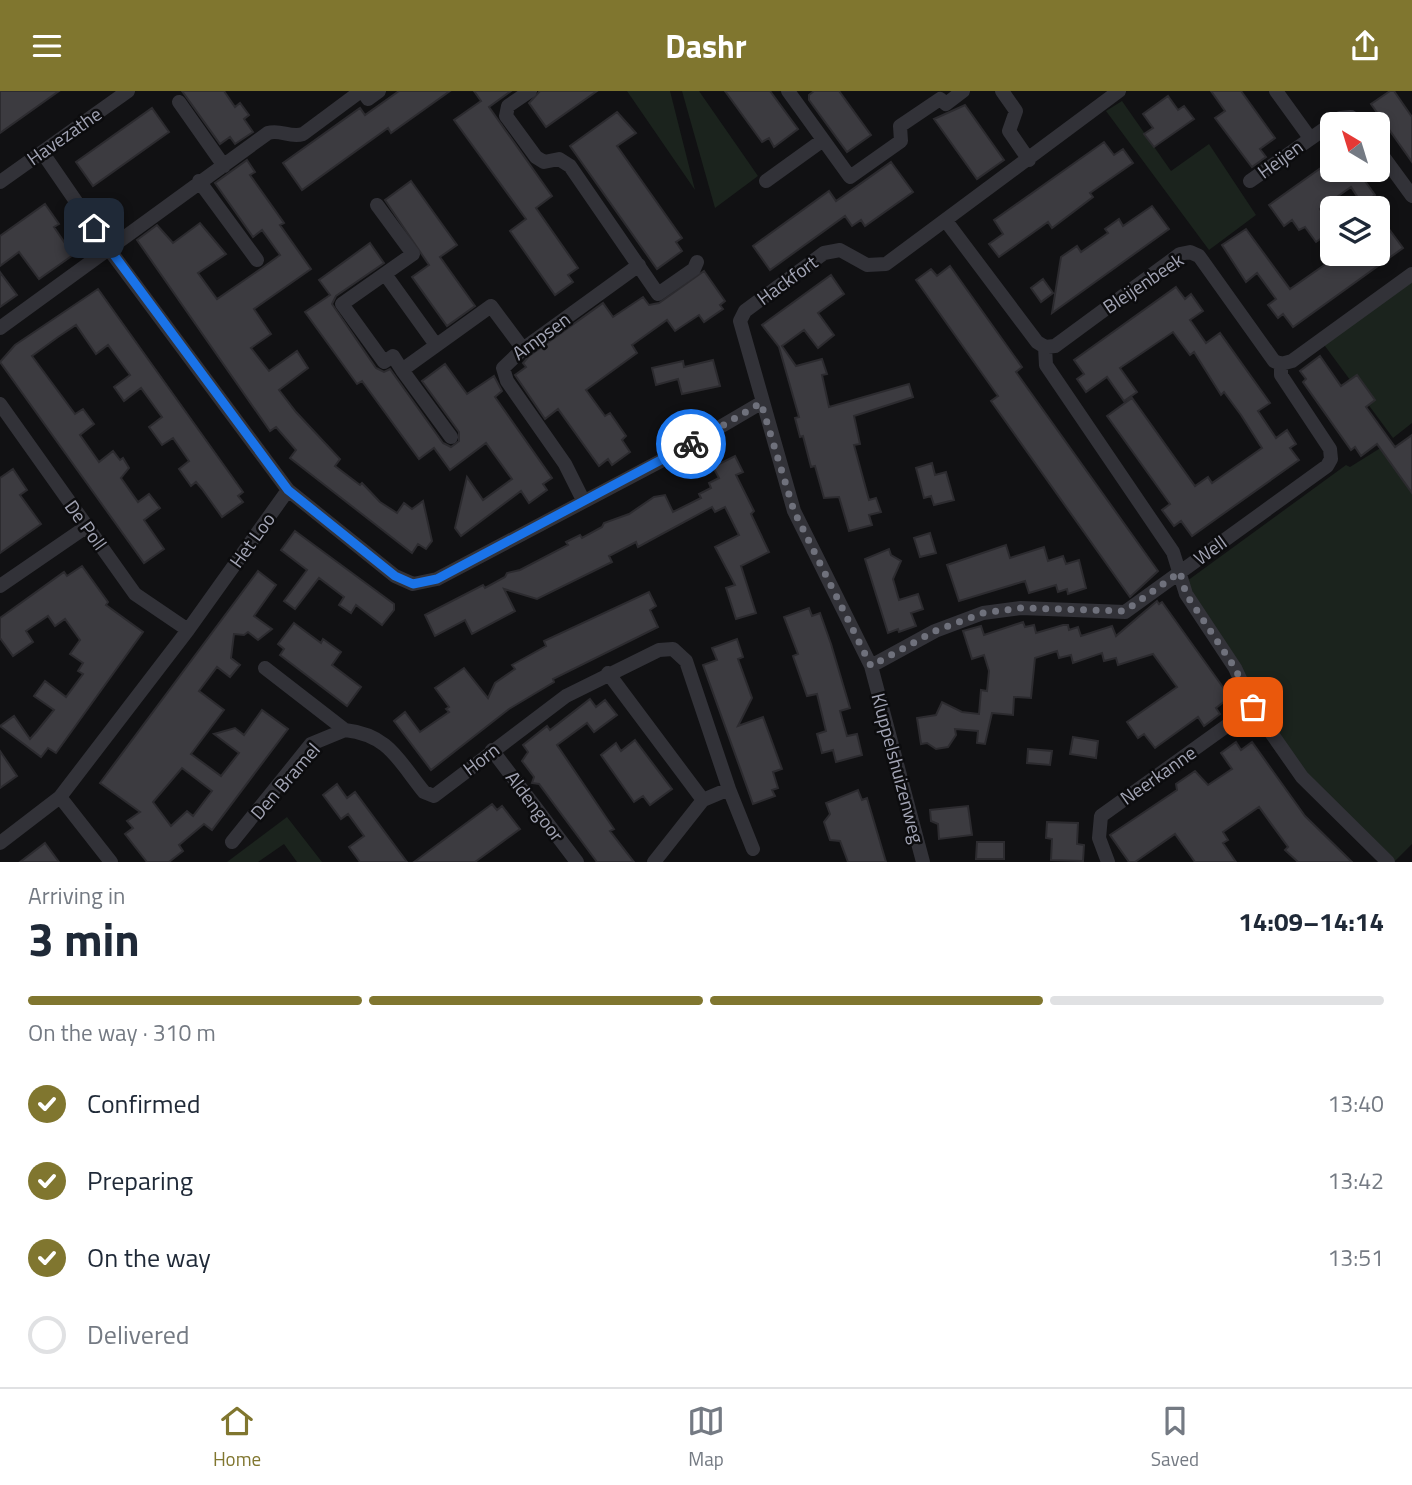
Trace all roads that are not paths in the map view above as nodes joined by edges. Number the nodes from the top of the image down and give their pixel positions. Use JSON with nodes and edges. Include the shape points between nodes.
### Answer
{"nodes":[{"id":1,"x":128,"y":91,"type":"edge"},
{"id":2,"x":362,"y":91,"type":"edge"},
{"id":3,"x":379,"y":91,"type":"edge"},
{"id":4,"x":530,"y":91,"type":"edge"},
{"id":5,"x":788,"y":91,"type":"edge"},
{"id":6,"x":963,"y":91,"type":"edge"},
{"id":7,"x":1002,"y":91,"type":"edge"},
{"id":8,"x":1119,"y":91,"type":"edge"},
{"id":9,"x":1276,"y":91,"type":"edge"},
{"id":10,"x":179,"y":102,"type":"dead end"},
{"id":11,"x":1320,"y":131,"type":"edge"},
{"id":12,"x":1310,"y":138,"type":"junction"},
{"id":13,"x":823,"y":140,"type":"junction"},
{"id":14,"x":42,"y":152,"type":"junction"},
{"id":15,"x":1028,"y":160,"type":"junction"},
{"id":16,"x":224,"y":166,"type":"junction"},
{"id":17,"x":1390,"y":166,"type":"edge"},
{"id":18,"x":199,"y":181,"type":"junction"},
{"id":19,"x":766,"y":181,"type":"dead end"},
{"id":20,"x":1250,"y":181,"type":"dead end"},
{"id":21,"x":0,"y":182,"type":"edge"},
{"id":22,"x":1412,"y":196,"type":"edge"},
{"id":23,"x":377,"y":205,"type":"dead end"},
{"id":24,"x":946,"y":221,"type":"junction"},
{"id":25,"x":108,"y":248,"type":"junction"},
{"id":26,"x":257,"y":260,"type":"dead end"},
{"id":27,"x":697,"y":262,"type":"dead end"},
{"id":28,"x":639,"y":265,"type":"junction"},
{"id":29,"x":385,"y":274,"type":"junction"},
{"id":30,"x":1412,"y":274,"type":"edge"},
{"id":31,"x":0,"y":328,"type":"edge"},
{"id":32,"x":436,"y":345,"type":"junction"},
{"id":33,"x":1045,"y":347,"type":"junction"},
{"id":34,"x":523,"y":349,"type":"junction"},
{"id":35,"x":1281,"y":364,"type":"junction"},
{"id":36,"x":402,"y":370,"type":"junction"},
{"id":37,"x":761,"y":403,"type":"junction"},
{"id":38,"x":0,"y":404,"type":"edge"},
{"id":39,"x":451,"y":437,"type":"dead end"},
{"id":40,"x":288,"y":490,"type":"junction"},
{"id":41,"x":583,"y":500,"type":"junction"},
{"id":42,"x":86,"y":527,"type":"junction"},
{"id":43,"x":1180,"y":572,"type":"junction"},
{"id":44,"x":0,"y":586,"type":"edge"},
{"id":45,"x":188,"y":630,"type":"junction"},
{"id":46,"x":871,"y":666,"type":"junction"},
{"id":47,"x":265,"y":668,"type":"dead end"},
{"id":48,"x":608,"y":673,"type":"junction"},
{"id":49,"x":1253,"y":707,"type":"junction"},
{"id":50,"x":345,"y":730,"type":"junction"},
{"id":51,"x":368,"y":733,"type":"joint"},
{"id":52,"x":492,"y":750,"type":"junction"},
{"id":53,"x":729,"y":789,"type":"junction"},
{"id":54,"x":60,"y":797,"type":"junction"},
{"id":55,"x":703,"y":800,"type":"junction"},
{"id":56,"x":232,"y":842,"type":"dead end"},
{"id":57,"x":0,"y":843,"type":"edge"},
{"id":58,"x":753,"y":849,"type":"dead end"},
{"id":59,"x":111,"y":862,"type":"edge"},
{"id":60,"x":577,"y":862,"type":"edge"},
{"id":61,"x":654,"y":862,"type":"edge"},
{"id":62,"x":923,"y":862,"type":"edge"},
{"id":63,"x":1108,"y":862,"type":"edge"},
{"id":64,"x":1388,"y":862,"type":"edge"}],
"edges":[{"from":1,"to":14,"type":"street","name":"Havezathe"},
{"from":2,"to":3,"type":"street","via":[[368,99]]},
{"from":2,"to":16,"type":"street","via":[[303,134],[275,130]]},
{"from":4,"to":28,"type":"street","via":[[508,106],[506,116],[536,157],[544,162],[559,159],[570,166]]},
{"from":5,"to":13,"type":"street"},
{"from":6,"to":13,"type":"street","via":[[946,104],[940,99],[900,126],[901,141],[850,177]]},
{"from":7,"to":15,"type":"street","via":[[1016,111],[1009,131]]},
{"from":8,"to":15,"type":"street","name":"Hackfort"},
{"from":9,"to":12,"type":"street","name":"Heijen"},
{"from":10,"to":16,"type":"street"},
{"from":11,"to":12,"type":"street","name":"Heijen"},
{"from":12,"to":20,"type":"street","name":"Heijen"},
{"from":13,"to":19,"type":"street"},
{"from":14,"to":21,"type":"street","name":"Havezathe"},
{"from":14,"to":25,"type":"street"},
{"from":15,"to":24,"type":"street","name":"Hackfort"},
{"from":16,"to":18,"type":"street"},
{"from":17,"to":22,"type":"street"},
{"from":18,"to":25,"type":"street"},
{"from":18,"to":26,"type":"street"},
{"from":23,"to":29,"type":"street","via":[[413,254]]},
{"from":24,"to":33,"type":"street"},
{"from":24,"to":37,"type":"street","name":"Hackfort","via":[[886,264],[867,265],[840,250],[824,253],[745,311],[740,321]]},
{"from":25,"to":31,"type":"street"},
{"from":25,"to":40,"type":"street"},
{"from":27,"to":28,"type":"street","via":[[694,269],[658,294]]},
{"from":28,"to":34,"type":"street","name":"Ampsen"},
{"from":29,"to":32,"type":"street"},
{"from":29,"to":36,"type":"street","via":[[342,304],[384,362],[393,356]]},
{"from":30,"to":35,"type":"street","via":[[1292,361]]},
{"from":32,"to":34,"type":"street","via":[[491,306]]},
{"from":32,"to":36,"type":"street"},
{"from":33,"to":35,"type":"street","name":"Bleijenbeek","via":[[1055,346],[1180,254],[1190,252],[1199,257],[1274,361]]},
{"from":33,"to":43,"type":"street","name":"Well","via":[[1046,365],[1173,552]]},
{"from":34,"to":41,"type":"street","name":"Ampsen","via":[[505,363],[503,374],[565,464]]},
{"from":35,"to":43,"type":"street","name":"Well","via":[[1281,375],[1330,450],[1331,460]]},
{"from":36,"to":39,"type":"street"},
{"from":37,"to":41,"type":"street"},
{"from":37,"to":46,"type":"street","name":"Kluppelshuizenweg","via":[[794,511]]},
{"from":38,"to":42,"type":"street","name":"De Poll"},
{"from":40,"to":41,"type":"street","via":[[395,576],[413,584],[437,579]]},
{"from":40,"to":45,"type":"street","name":"Het Loo"},
{"from":42,"to":44,"type":"street"},
{"from":42,"to":45,"type":"street","name":"De Poll","via":[[135,594]]},
{"from":43,"to":46,"type":"street","via":[[1125,611],[1021,608],[983,613],[935,631]]},
{"from":43,"to":49,"type":"street","via":[[1186,594],[1235,668]]},
{"from":45,"to":54,"type":"street","name":"Het Loo"},
{"from":46,"to":62,"type":"street","name":"Kluppelshuizenweg"},
{"from":47,"to":50,"type":"street"},
{"from":48,"to":52,"type":"street","name":"Horn","via":[[566,696]]},
{"from":48,"to":53,"type":"street","name":"Horn","via":[[659,650],[673,649],[680,655],[686,661]]},
{"from":48,"to":55,"type":"street"},
{"from":49,"to":63,"type":"street","name":"Neerkanne","via":[[1101,816],[1099,838]]},
{"from":49,"to":64,"type":"street","via":[[1302,777]]},
{"from":50,"to":51,"type":"street","name":"Den Bramel"},
{"from":50,"to":56,"type":"street","name":"Den Bramel","via":[[311,744]]},
{"from":51,"to":52,"type":"street","name":"Horn","via":[[381,739],[428,795],[434,796]]},
{"from":52,"to":60,"type":"street","name":"Aldengoor"},
{"from":53,"to":55,"type":"street"},
{"from":53,"to":58,"type":"street","name":"Horn"},
{"from":54,"to":57,"type":"street","name":"Het Loo"},
{"from":54,"to":59,"type":"street"},
{"from":55,"to":61,"type":"street"}]}
